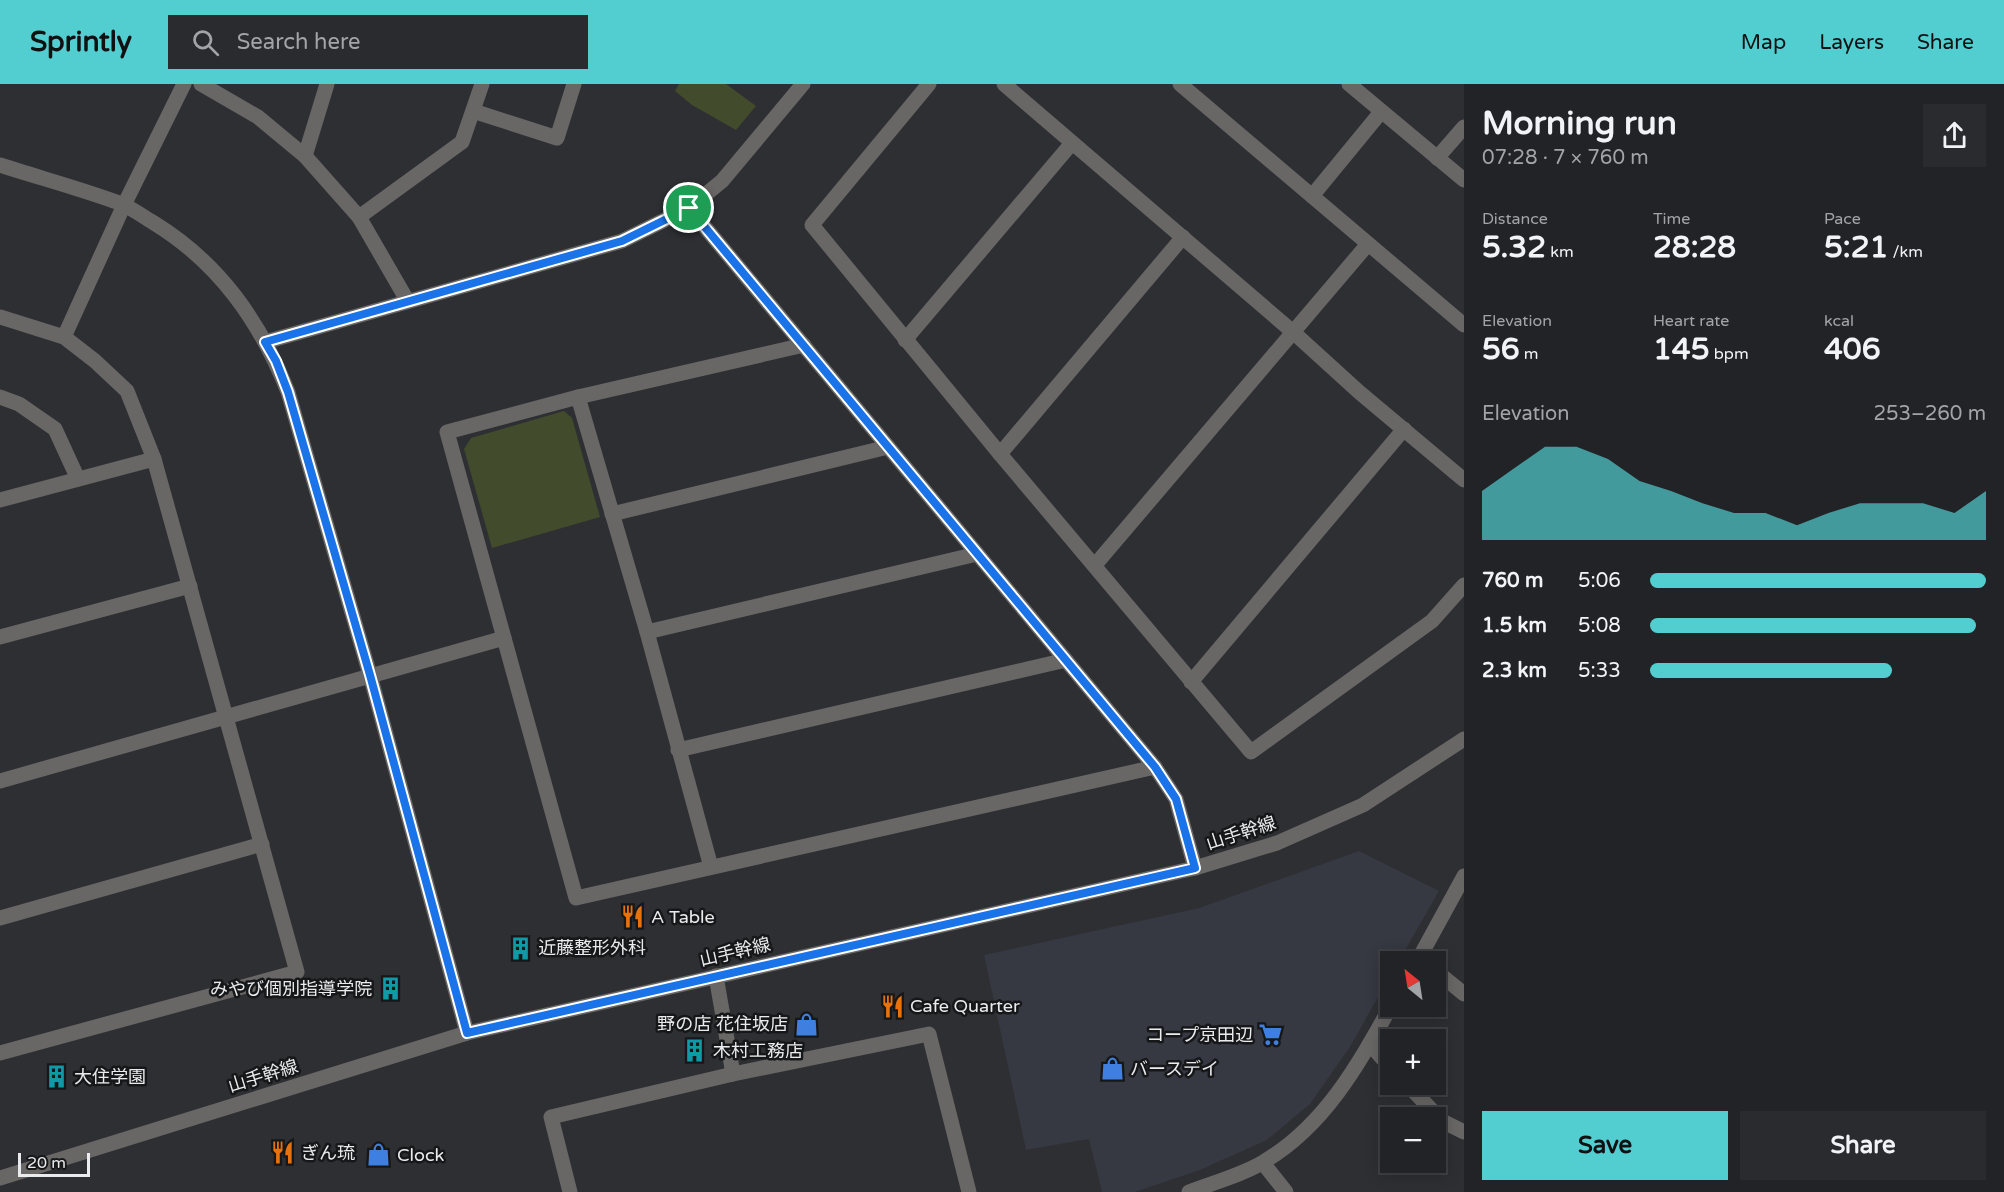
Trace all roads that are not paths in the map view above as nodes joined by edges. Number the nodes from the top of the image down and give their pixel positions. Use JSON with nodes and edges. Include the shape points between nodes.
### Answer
{"nodes":[{"id":1,"x":184,"y":84,"type":"edge"},
{"id":2,"x":201,"y":84,"type":"edge"},
{"id":3,"x":327,"y":84,"type":"edge"},
{"id":4,"x":482,"y":84,"type":"edge"},
{"id":5,"x":574,"y":84,"type":"edge"},
{"id":6,"x":803,"y":84,"type":"edge"},
{"id":7,"x":929,"y":84,"type":"edge"},
{"id":8,"x":1004,"y":84,"type":"edge"},
{"id":9,"x":1180,"y":84,"type":"edge"},
{"id":10,"x":1350,"y":84,"type":"edge"},
{"id":11,"x":473,"y":111,"type":"junction"},
{"id":12,"x":1381,"y":112,"type":"junction"},
{"id":13,"x":1464,"y":127,"type":"edge"},
{"id":14,"x":1072,"y":143,"type":"junction"},
{"id":15,"x":305,"y":156,"type":"junction"},
{"id":16,"x":1437,"y":158,"type":"junction"},
{"id":17,"x":0,"y":165,"type":"edge"},
{"id":18,"x":1464,"y":180,"type":"edge"},
{"id":19,"x":1312,"y":196,"type":"junction"},
{"id":20,"x":124,"y":205,"type":"junction"},
{"id":21,"x":689,"y":208,"type":"junction"},
{"id":22,"x":359,"y":217,"type":"junction"},
{"id":23,"x":1183,"y":237,"type":"junction"},
{"id":24,"x":1368,"y":244,"type":"junction"},
{"id":25,"x":407,"y":300,"type":"junction"},
{"id":26,"x":0,"y":316,"type":"edge"},
{"id":27,"x":1464,"y":325,"type":"edge"},
{"id":28,"x":1293,"y":332,"type":"junction"},
{"id":29,"x":64,"y":337,"type":"junction"},
{"id":30,"x":905,"y":340,"type":"junction"},
{"id":31,"x":265,"y":342,"type":"junction"},
{"id":32,"x":804,"y":345,"type":"junction"},
{"id":33,"x":0,"y":397,"type":"edge"},
{"id":34,"x":578,"y":397,"type":"junction"},
{"id":35,"x":1404,"y":429,"type":"junction"},
{"id":36,"x":888,"y":447,"type":"junction"},
{"id":37,"x":999,"y":454,"type":"junction"},
{"id":38,"x":154,"y":459,"type":"junction"},
{"id":39,"x":78,"y":480,"type":"junction"},
{"id":40,"x":1464,"y":480,"type":"edge"},
{"id":41,"x":0,"y":500,"type":"edge"},
{"id":42,"x":612,"y":514,"type":"junction"},
{"id":43,"x":977,"y":554,"type":"junction"},
{"id":44,"x":1095,"y":565,"type":"junction"},
{"id":45,"x":1464,"y":585,"type":"edge"},
{"id":46,"x":190,"y":586,"type":"junction"},
{"id":47,"x":647,"y":632,"type":"junction"},
{"id":48,"x":0,"y":637,"type":"edge"},
{"id":49,"x":504,"y":638,"type":"junction"},
{"id":50,"x":1066,"y":660,"type":"junction"},
{"id":51,"x":370,"y":675,"type":"junction"},
{"id":52,"x":1191,"y":682,"type":"junction"},
{"id":53,"x":226,"y":717,"type":"junction"},
{"id":54,"x":1464,"y":739,"type":"edge"},
{"id":55,"x":678,"y":750,"type":"junction"},
{"id":56,"x":1155,"y":767,"type":"junction"},
{"id":57,"x":0,"y":781,"type":"edge"},
{"id":58,"x":262,"y":844,"type":"junction"},
{"id":59,"x":711,"y":867,"type":"junction"},
{"id":60,"x":1195,"y":868,"type":"junction"},
{"id":61,"x":1464,"y":876,"type":"edge"},
{"id":62,"x":0,"y":918,"type":"edge"},
{"id":63,"x":1425,"y":951,"type":"edge"},
{"id":64,"x":716,"y":976,"type":"junction"},
{"id":65,"x":1446,"y":979,"type":"edge"},
{"id":66,"x":1464,"y":994,"type":"edge"},
{"id":67,"x":1385,"y":1017,"type":"edge"},
{"id":68,"x":467,"y":1033,"type":"junction"},
{"id":69,"x":1370,"y":1044,"type":"junction"},
{"id":70,"x":0,"y":1053,"type":"edge"},
{"id":71,"x":1380,"y":1056,"type":"edge"},
{"id":72,"x":733,"y":1074,"type":"junction"},
{"id":73,"x":1417,"y":1095,"type":"edge"},
{"id":74,"x":1464,"y":1132,"type":"edge"},
{"id":75,"x":1263,"y":1163,"type":"junction"},
{"id":76,"x":0,"y":1178,"type":"edge"},
{"id":77,"x":570,"y":1192,"type":"edge"},
{"id":78,"x":954,"y":1192,"type":"edge"},
{"id":79,"x":968,"y":1192,"type":"edge"},
{"id":80,"x":1189,"y":1192,"type":"edge"},
{"id":81,"x":1286,"y":1192,"type":"edge"}],
"edges":[{"from":1,"to":20,"type":"street"},
{"from":2,"to":15,"type":"street","via":[[258,117]]},
{"from":3,"to":15,"type":"street"},
{"from":4,"to":11,"type":"street"},
{"from":5,"to":11,"type":"street","via":[[557,138]]},
{"from":6,"to":21,"type":"street","via":[[722,181]]},
{"from":7,"to":30,"type":"street","via":[[812,225]]},
{"from":8,"to":14,"type":"street"},
{"from":9,"to":19,"type":"street"},
{"from":10,"to":12,"type":"street"},
{"from":11,"to":22,"type":"street","via":[[462,142]]},
{"from":12,"to":16,"type":"street"},
{"from":12,"to":19,"type":"street"},
{"from":13,"to":16,"type":"street"},
{"from":14,"to":23,"type":"street"},
{"from":14,"to":30,"type":"street"},
{"from":15,"to":22,"type":"street"},
{"from":16,"to":18,"type":"street"},
{"from":17,"to":20,"type":"street"},
{"from":19,"to":24,"type":"street"},
{"from":20,"to":29,"type":"street"},
{"from":20,"to":31,"type":"street","via":[[201,257],[230,287]]},
{"from":21,"to":25,"type":"street","via":[[622,241]]},
{"from":21,"to":32,"type":"street"},
{"from":22,"to":25,"type":"street"},
{"from":23,"to":28,"type":"street"},
{"from":23,"to":37,"type":"street"},
{"from":24,"to":27,"type":"street"},
{"from":24,"to":28,"type":"street"},
{"from":25,"to":31,"type":"street"},
{"from":26,"to":29,"type":"street"},
{"from":28,"to":35,"type":"street"},
{"from":28,"to":44,"type":"street"},
{"from":29,"to":38,"type":"street","via":[[127,391]]},
{"from":30,"to":37,"type":"street"},
{"from":31,"to":51,"type":"street","via":[[288,392]]},
{"from":32,"to":34,"type":"street"},
{"from":32,"to":36,"type":"street"},
{"from":33,"to":39,"type":"street","via":[[19,404],[55,429]]},
{"from":34,"to":42,"type":"street"},
{"from":34,"to":49,"type":"street","via":[[447,432]]},
{"from":35,"to":40,"type":"street"},
{"from":35,"to":52,"type":"street"},
{"from":36,"to":42,"type":"street"},
{"from":36,"to":43,"type":"street"},
{"from":37,"to":44,"type":"street"},
{"from":38,"to":39,"type":"street"},
{"from":38,"to":46,"type":"street"},
{"from":39,"to":41,"type":"street"},
{"from":42,"to":47,"type":"street"},
{"from":43,"to":47,"type":"street"},
{"from":43,"to":50,"type":"street"},
{"from":44,"to":52,"type":"street"},
{"from":45,"to":52,"type":"street","via":[[1432,621],[1251,753]]},
{"from":46,"to":48,"type":"street"},
{"from":46,"to":53,"type":"street"},
{"from":47,"to":55,"type":"street"},
{"from":49,"to":51,"type":"street"},
{"from":49,"to":59,"type":"street","via":[[576,898]]},
{"from":50,"to":55,"type":"street"},
{"from":50,"to":56,"type":"street"},
{"from":51,"to":53,"type":"street"},
{"from":51,"to":68,"type":"street"},
{"from":53,"to":57,"type":"street"},
{"from":53,"to":58,"type":"street"},
{"from":54,"to":60,"type":"street","name":"山手幹線","via":[[1363,805],[1277,843]]},
{"from":55,"to":59,"type":"street"},
{"from":56,"to":59,"type":"street"},
{"from":56,"to":60,"type":"street","via":[[1176,799]]},
{"from":58,"to":62,"type":"street"},
{"from":58,"to":70,"type":"street","via":[[297,972]]},
{"from":60,"to":64,"type":"street","name":"山手幹線"},
{"from":61,"to":63,"type":"street"},
{"from":64,"to":68,"type":"street","name":"山手幹線"},
{"from":64,"to":72,"type":"street"},
{"from":65,"to":66,"type":"street"},
{"from":67,"to":69,"type":"street"},
{"from":68,"to":76,"type":"street","name":"山手幹線"},
{"from":69,"to":71,"type":"street"},
{"from":69,"to":75,"type":"street","via":[[1314,1123]]},
{"from":72,"to":77,"type":"street","via":[[551,1117]]},
{"from":72,"to":79,"type":"street","via":[[929,1034]]},
{"from":73,"to":74,"type":"street","via":[[1442,1121]]},
{"from":75,"to":80,"type":"street"},
{"from":75,"to":81,"type":"street"},
{"from":78,"to":79,"type":"street"}]}
